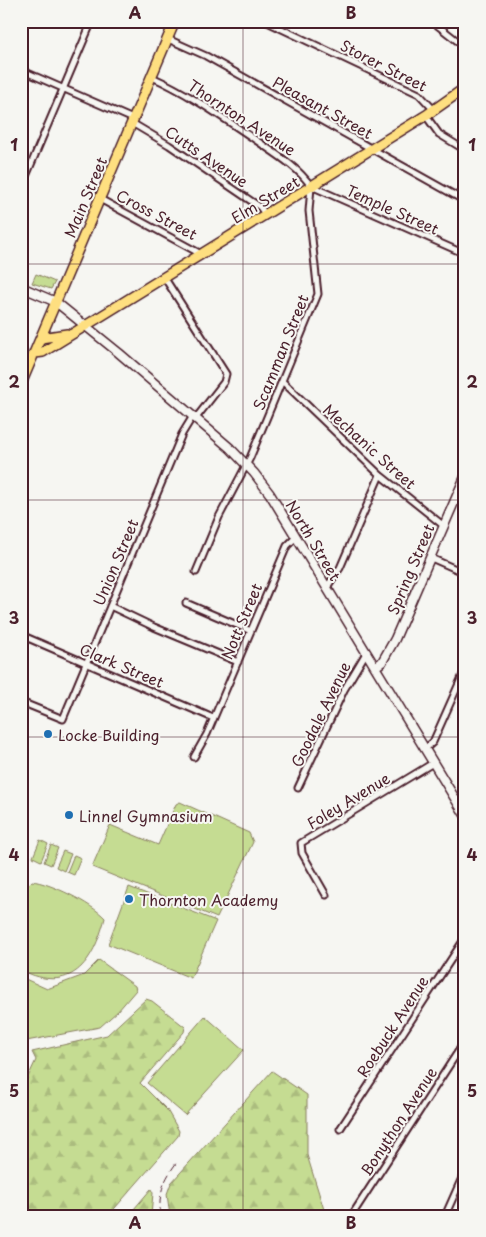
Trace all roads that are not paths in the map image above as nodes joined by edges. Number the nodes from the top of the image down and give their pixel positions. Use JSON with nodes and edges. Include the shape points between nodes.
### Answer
{"nodes":[{"id":1,"x":92,"y":21,"type":"edge"},
{"id":2,"x":175,"y":21,"type":"edge"},
{"id":3,"x":265,"y":21,"type":"edge"},
{"id":4,"x":432,"y":21,"type":"edge"},
{"id":5,"x":168,"y":39,"type":"junction"},
{"id":6,"x":465,"y":47,"type":"edge"},
{"id":7,"x":21,"y":70,"type":"edge"},
{"id":8,"x":152,"y":77,"type":"junction"},
{"id":9,"x":63,"y":88,"type":"junction"},
{"id":10,"x":465,"y":88,"type":"edge"},
{"id":11,"x":434,"y":110,"type":"junction"},
{"id":12,"x":426,"y":116,"type":"junction"},
{"id":13,"x":132,"y":121,"type":"junction"},
{"id":14,"x":373,"y":148,"type":"junction"},
{"id":15,"x":465,"y":150,"type":"edge"},
{"id":16,"x":311,"y":186,"type":"junction"},
{"id":17,"x":21,"y":188,"type":"edge"},
{"id":18,"x":100,"y":199,"type":"junction"},
{"id":19,"x":465,"y":201,"type":"edge"},
{"id":20,"x":265,"y":214,"type":"junction"},
{"id":21,"x":201,"y":254,"type":"junction"},
{"id":22,"x":465,"y":254,"type":"edge"},
{"id":23,"x":164,"y":277,"type":"junction"},
{"id":24,"x":21,"y":287,"type":"edge"},
{"id":25,"x":56,"y":302,"type":"junction"},
{"id":26,"x":81,"y":329,"type":"junction"},
{"id":27,"x":41,"y":338,"type":"junction"},
{"id":28,"x":34,"y":353,"type":"junction"},
{"id":29,"x":282,"y":381,"type":"junction"},
{"id":30,"x":21,"y":384,"type":"edge"},
{"id":31,"x":195,"y":417,"type":"junction"},
{"id":32,"x":247,"y":464,"type":"junction"},
{"id":33,"x":380,"y":475,"type":"junction"},
{"id":34,"x":465,"y":477,"type":"edge"},
{"id":35,"x":444,"y":526,"type":"junction"},
{"id":36,"x":296,"y":537,"type":"junction"},
{"id":37,"x":431,"y":558,"type":"junction"},
{"id":38,"x":196,"y":572,"type":"dead end"},
{"id":39,"x":465,"y":573,"type":"edge"},
{"id":40,"x":327,"y":586,"type":"junction"},
{"id":41,"x":186,"y":603,"type":"dead end"},
{"id":42,"x":110,"y":606,"type":"junction"},
{"id":43,"x":251,"y":631,"type":"junction"},
{"id":44,"x":21,"y":635,"type":"edge"},
{"id":45,"x":366,"y":652,"type":"junction"},
{"id":46,"x":238,"y":662,"type":"junction"},
{"id":47,"x":86,"y":663,"type":"junction"},
{"id":48,"x":375,"y":667,"type":"junction"},
{"id":49,"x":465,"y":670,"type":"edge"},
{"id":50,"x":21,"y":702,"type":"edge"},
{"id":51,"x":214,"y":718,"type":"junction"},
{"id":52,"x":425,"y":749,"type":"junction"},
{"id":53,"x":194,"y":757,"type":"dead end"},
{"id":54,"x":433,"y":763,"type":"junction"},
{"id":55,"x":298,"y":788,"type":"dead end"},
{"id":56,"x":462,"y":805,"type":"edge"},
{"id":57,"x":465,"y":814,"type":"edge"},
{"id":58,"x":326,"y":895,"type":"dead end"},
{"id":59,"x":465,"y":938,"type":"edge"},
{"id":60,"x":465,"y":1042,"type":"edge"},
{"id":61,"x":340,"y":1129,"type":"dead end"},
{"id":62,"x":465,"y":1172,"type":"edge"},
{"id":63,"x":352,"y":1214,"type":"dead end"},
{"id":64,"x":445,"y":1216,"type":"edge"}],
"edges":[{"from":1,"to":9,"type":"street"},
{"from":2,"to":5,"type":"main road","name":"Main Street"},
{"from":3,"to":11,"type":"street","name":"Storer Street","via":[[418,94]]},
{"from":4,"to":6,"type":"street"},
{"from":5,"to":8,"type":"main road","name":"Main Street"},
{"from":5,"to":14,"type":"street","name":"Pleasant Street","via":[[206,56]]},
{"from":7,"to":9,"type":"street","name":"Cutts Avenue"},
{"from":8,"to":13,"type":"main road","name":"Main Street"},
{"from":8,"to":16,"type":"street","name":"Thornton Avenue","via":[[194,99],[285,160],[301,172]]},
{"from":9,"to":13,"type":"street","name":"Cutts Avenue"},
{"from":9,"to":17,"type":"street"},
{"from":10,"to":11,"type":"main road","name":"Elm Street"},
{"from":11,"to":12,"type":"main road","name":"Elm Street"},
{"from":12,"to":14,"type":"main road","name":"Elm Street"},
{"from":12,"to":15,"type":"street","via":[[439,134]]},
{"from":13,"to":18,"type":"main road","name":"Main Street"},
{"from":13,"to":20,"type":"street","name":"Cutts Avenue","via":[[260,207]]},
{"from":14,"to":16,"type":"main road","name":"Elm Street"},
{"from":14,"to":19,"type":"street","name":"Pleasant Street"},
{"from":16,"to":20,"type":"main road","name":"Elm Street"},
{"from":16,"to":22,"type":"street","name":"Temple Street"},
{"from":16,"to":29,"type":"street","name":"Scamman Street","via":[[309,211],[318,294]]},
{"from":18,"to":21,"type":"street","name":"Cross Street"},
{"from":18,"to":25,"type":"main road","name":"Main Street"},
{"from":20,"to":21,"type":"main road","name":"Elm Street"},
{"from":21,"to":23,"type":"main road","name":"Elm Street"},
{"from":23,"to":26,"type":"main road","name":"Elm Street"},
{"from":23,"to":31,"type":"street","name":"Union Street","via":[[226,374],[224,382]]},
{"from":24,"to":25,"type":"main road","name":"North Street"},
{"from":25,"to":26,"type":"main road","name":"North Street"},
{"from":25,"to":27,"type":"main road","name":"Main Street"},
{"from":26,"to":27,"type":"main road","name":"Elm Street"},
{"from":26,"to":28,"type":"main road","name":"Elm Street","via":[[43,352]]},
{"from":26,"to":31,"type":"main road","name":"North Street"},
{"from":27,"to":28,"type":"main road","name":"Main Street"},
{"from":28,"to":30,"type":"main road","name":"Main Street"},
{"from":29,"to":32,"type":"street","name":"Scamman Street"},
{"from":29,"to":33,"type":"street","name":"Mechanic Street"},
{"from":31,"to":32,"type":"main road","name":"North Street"},
{"from":31,"to":42,"type":"street","name":"Union Street","via":[[182,434]]},
{"from":32,"to":36,"type":"main road","name":"North Street","via":[[265,486]]},
{"from":32,"to":38,"type":"street","name":"Scamman Street","via":[[219,517]]},
{"from":33,"to":35,"type":"street","name":"Mechanic Street"},
{"from":33,"to":40,"type":"street","via":[[340,568]]},
{"from":34,"to":35,"type":"main road","name":"Spring Street"},
{"from":35,"to":37,"type":"main road","name":"Spring Street"},
{"from":36,"to":40,"type":"main road","name":"North Street"},
{"from":36,"to":43,"type":"street","name":"Nott Street","via":[[287,546]]},
{"from":37,"to":39,"type":"street"},
{"from":37,"to":48,"type":"main road","name":"Spring Street","via":[[391,647]]},
{"from":40,"to":45,"type":"main road","name":"North Street"},
{"from":41,"to":43,"type":"street"},
{"from":42,"to":46,"type":"street"},
{"from":42,"to":47,"type":"street","name":"Union Street"},
{"from":43,"to":46,"type":"street","name":"Nott Street"},
{"from":44,"to":47,"type":"street","name":"Clark Street"},
{"from":45,"to":48,"type":"main road","name":"North Street"},
{"from":45,"to":55,"type":"street","name":"Goodale Avenue","via":[[344,690]]},
{"from":46,"to":51,"type":"street","name":"Nott Street"},
{"from":47,"to":50,"type":"street","name":"Union Street","via":[[63,719]]},
{"from":47,"to":51,"type":"street","name":"Clark Street"},
{"from":48,"to":52,"type":"main road","name":"North Street"},
{"from":49,"to":52,"type":"street","via":[[432,742]]},
{"from":51,"to":53,"type":"street","name":"Nott Street"},
{"from":52,"to":54,"type":"main road","name":"North Street"},
{"from":54,"to":56,"type":"main road","name":"North Street"},
{"from":54,"to":58,"type":"street","name":"Foley Avenue","via":[[301,843],[302,853]]},
{"from":56,"to":57,"type":"main road","name":"North Street"},
{"from":59,"to":61,"type":"street","name":"Roebuck Avenue"},
{"from":60,"to":63,"type":"street","name":"Bonython Avenue"},
{"from":62,"to":64,"type":"street"}]}
